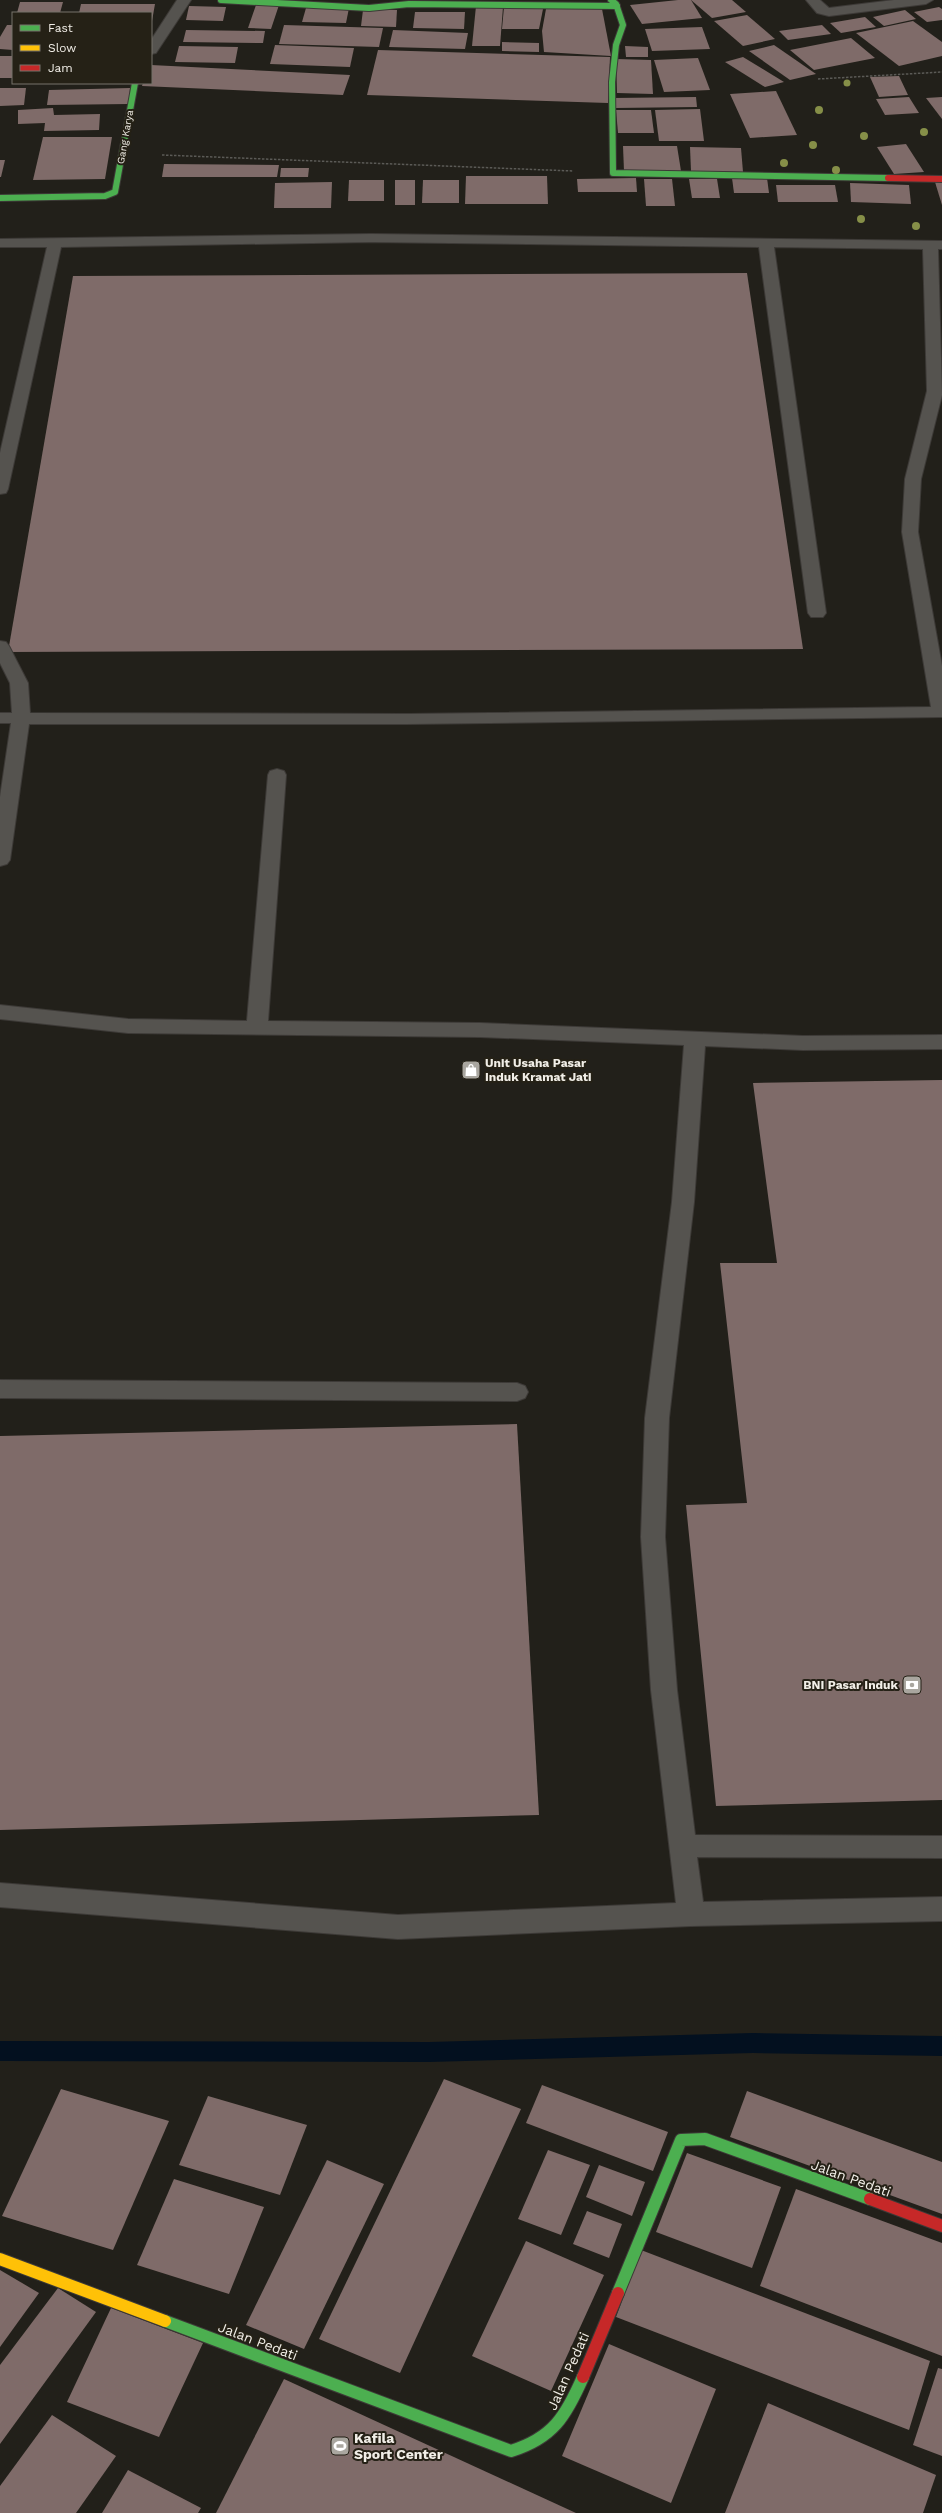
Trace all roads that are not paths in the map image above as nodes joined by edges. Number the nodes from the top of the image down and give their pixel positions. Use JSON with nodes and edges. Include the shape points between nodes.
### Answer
{"nodes":[{"id":1,"x":184,"y":0,"type":"edge"},
{"id":2,"x":221,"y":0,"type":"edge"},
{"id":3,"x":813,"y":0,"type":"edge"},
{"id":4,"x":926,"y":0,"type":"edge"},
{"id":5,"x":614,"y":3,"type":"edge"},
{"id":6,"x":152,"y":48,"type":"edge"},
{"id":7,"x":135,"y":84,"type":"edge"},
{"id":8,"x":942,"y":179,"type":"edge"},
{"id":9,"x":0,"y":198,"type":"edge"},
{"id":10,"x":55,"y":242,"type":"junction"},
{"id":11,"x":0,"y":243,"type":"edge"},
{"id":12,"x":766,"y":243,"type":"junction"},
{"id":13,"x":936,"y":244,"type":"edge"},
{"id":14,"x":0,"y":489,"type":"edge"},
{"id":15,"x":817,"y":613,"type":"dead end"},
{"id":16,"x":0,"y":646,"type":"edge"},
{"id":17,"x":941,"y":712,"type":"edge"},
{"id":18,"x":0,"y":718,"type":"edge"},
{"id":19,"x":21,"y":718,"type":"junction"},
{"id":20,"x":277,"y":775,"type":"dead end"},
{"id":21,"x":0,"y":860,"type":"edge"},
{"id":22,"x":0,"y":1012,"type":"edge"},
{"id":23,"x":257,"y":1027,"type":"junction"},
{"id":24,"x":695,"y":1039,"type":"junction"},
{"id":25,"x":942,"y":1042,"type":"edge"},
{"id":26,"x":0,"y":1389,"type":"edge"},
{"id":27,"x":517,"y":1392,"type":"dead end"},
{"id":28,"x":683,"y":1846,"type":"junction"},
{"id":29,"x":942,"y":1847,"type":"edge"},
{"id":30,"x":0,"y":1895,"type":"edge"},
{"id":31,"x":942,"y":1909,"type":"edge"},
{"id":32,"x":691,"y":1914,"type":"junction"},
{"id":33,"x":942,"y":2226,"type":"edge"},
{"id":34,"x":0,"y":2259,"type":"edge"}],
"edges":[{"from":1,"to":6,"type":"street"},
{"from":2,"to":5,"type":"street","via":[[369,8],[409,4],[558,7]]},
{"from":3,"to":4,"type":"street","via":[[822,10],[829,12]]},
{"from":5,"to":8,"type":"street","via":[[623,25],[616,45],[612,82],[613,173]]},
{"from":7,"to":9,"type":"street","name":"Gang Karya","via":[[115,192],[105,196]]},
{"from":10,"to":11,"type":"street"},
{"from":10,"to":12,"type":"street","via":[[371,238]]},
{"from":10,"to":14,"type":"street"},
{"from":12,"to":13,"type":"street"},
{"from":12,"to":15,"type":"street"},
{"from":13,"to":17,"type":"street","via":[[935,390],[913,479],[910,532]]},
{"from":16,"to":19,"type":"street","via":[[19,683]]},
{"from":17,"to":19,"type":"street","via":[[408,720]]},
{"from":18,"to":19,"type":"street"},
{"from":19,"to":21,"type":"street"},
{"from":20,"to":23,"type":"street"},
{"from":22,"to":23,"type":"street","via":[[128,1026]]},
{"from":23,"to":24,"type":"street","via":[[480,1030]]},
{"from":24,"to":25,"type":"street","via":[[803,1043]]},
{"from":24,"to":28,"type":"street","via":[[683,1202],[657,1418],[653,1537],[664,1690]]},
{"from":26,"to":27,"type":"street"},
{"from":28,"to":29,"type":"street"},
{"from":28,"to":32,"type":"street"},
{"from":30,"to":32,"type":"street","via":[[398,1927]]},
{"from":31,"to":32,"type":"street"},
{"from":33,"to":34,"type":"street","name":"Jalan Pedati","via":[[705,2139],[681,2140],[568,2413],[556,2428],[538,2441],[525,2448],[511,2451]]}]}
